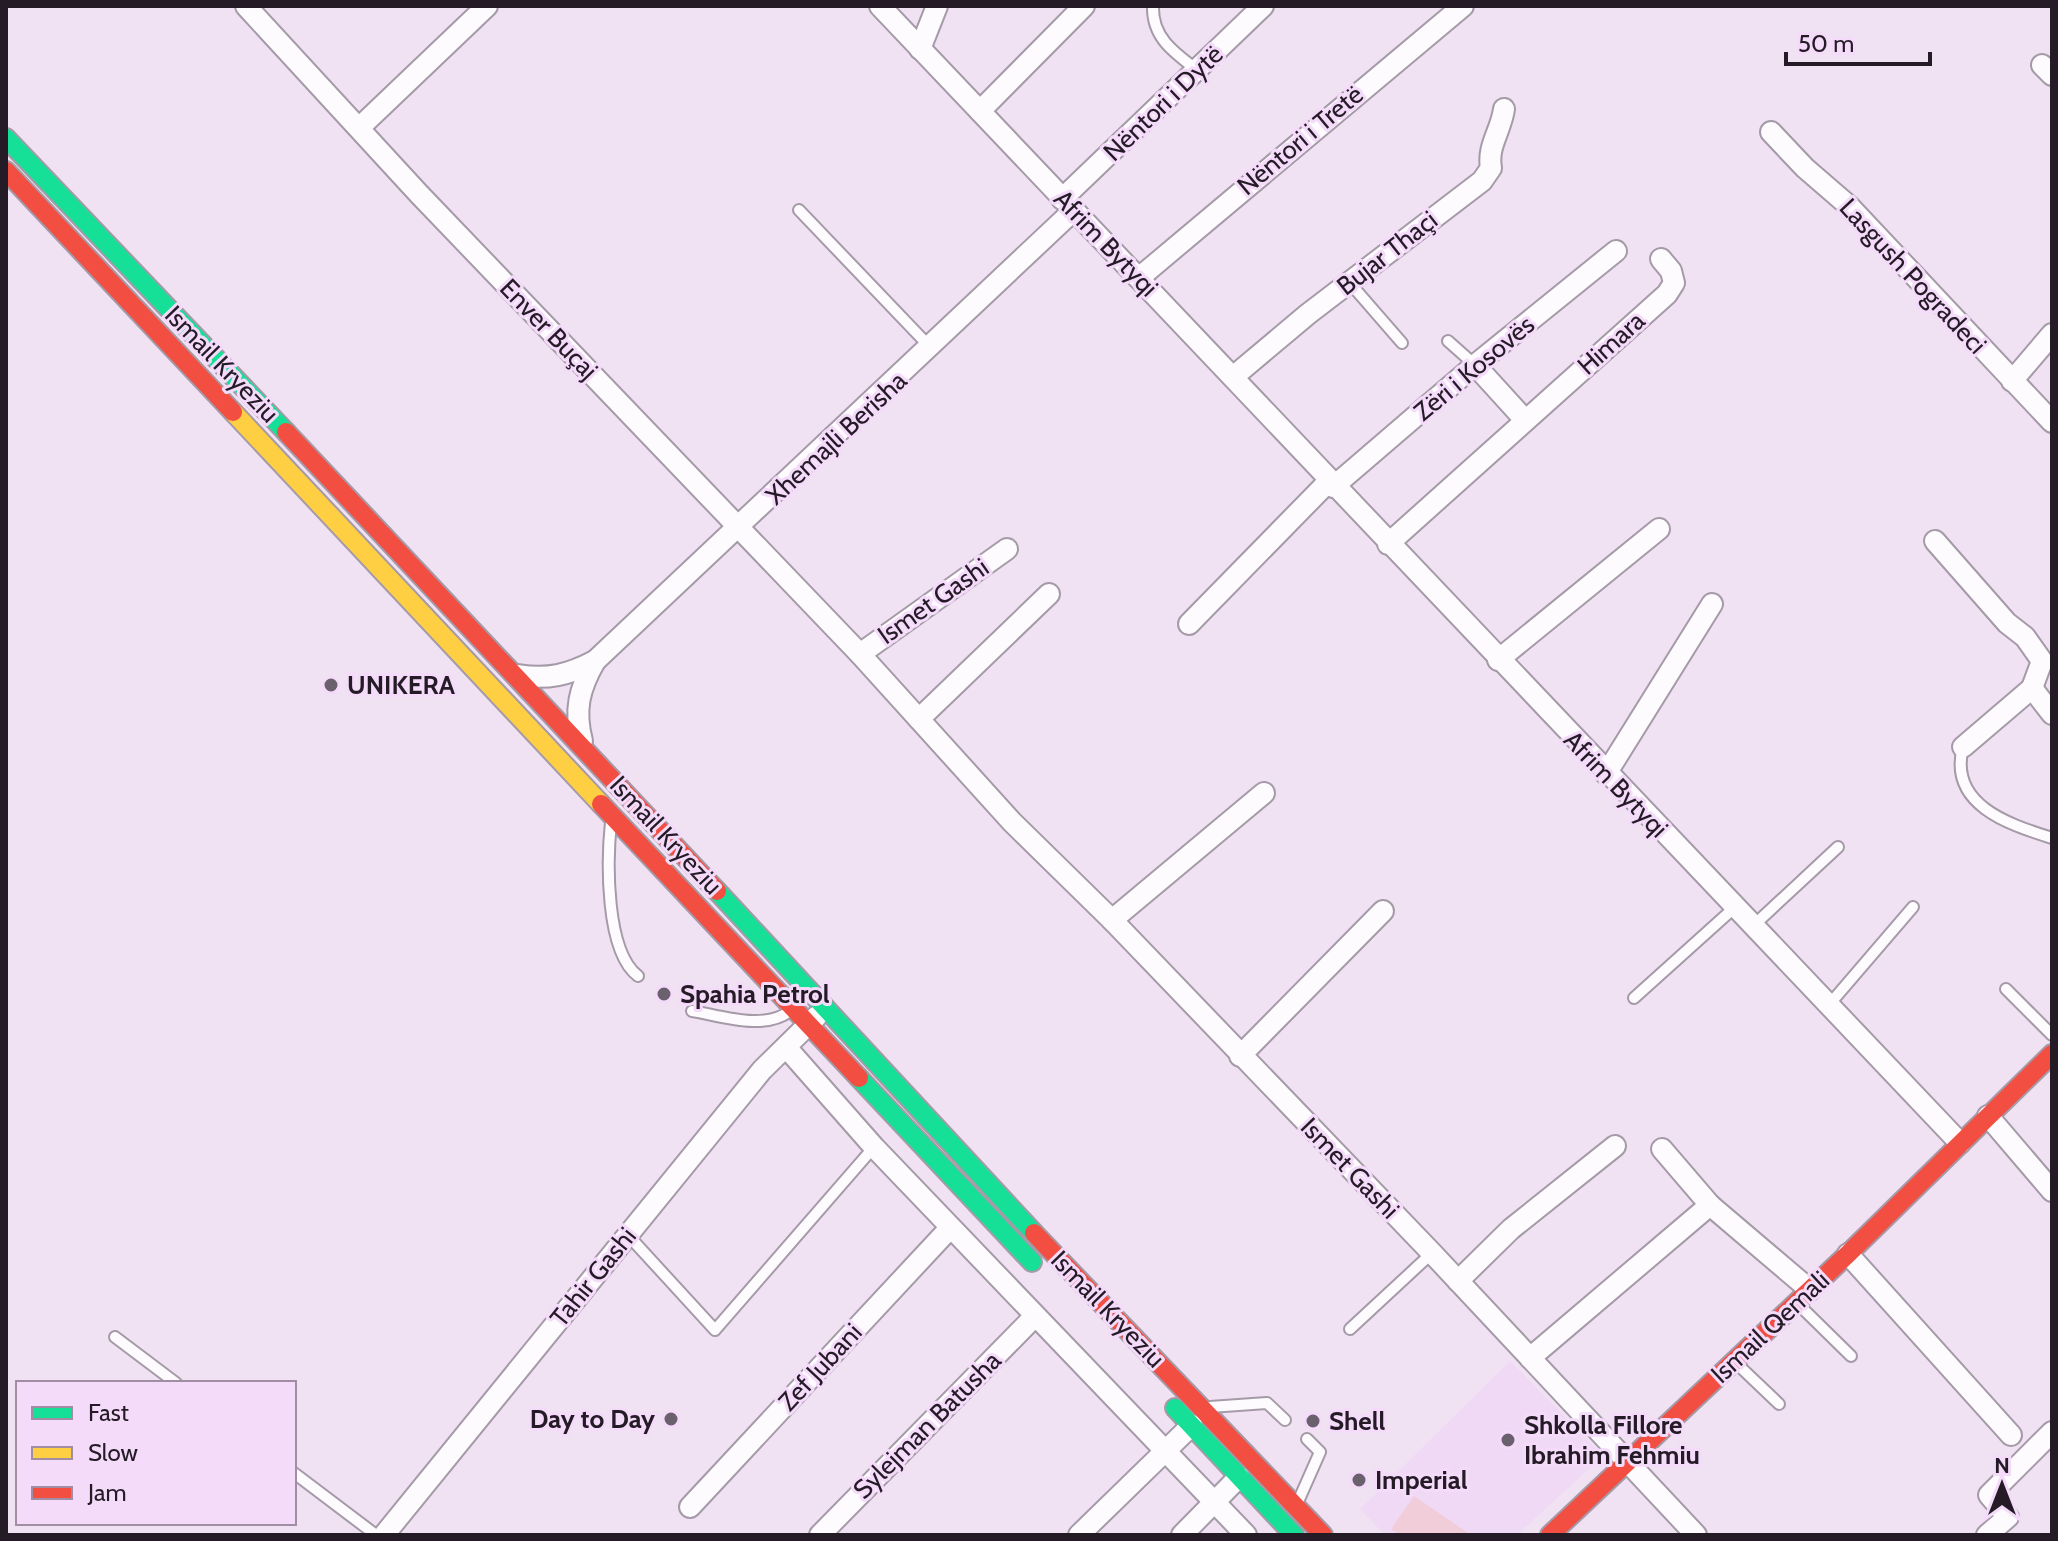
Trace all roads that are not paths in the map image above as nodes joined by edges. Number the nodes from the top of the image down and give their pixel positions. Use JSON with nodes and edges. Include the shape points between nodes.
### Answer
{"nodes":[{"id":1,"x":246,"y":6,"type":"edge"},
{"id":2,"x":487,"y":6,"type":"edge"},
{"id":3,"x":880,"y":6,"type":"edge"},
{"id":4,"x":937,"y":6,"type":"edge"},
{"id":5,"x":1084,"y":6,"type":"edge"},
{"id":6,"x":1153,"y":6,"type":"edge"},
{"id":7,"x":1263,"y":6,"type":"edge"},
{"id":8,"x":1463,"y":6,"type":"edge"},
{"id":9,"x":920,"y":49,"type":"junction"},
{"id":10,"x":1197,"y":70,"type":"junction"},
{"id":11,"x":1504,"y":109,"type":"dead end"},
{"id":12,"x":980,"y":111,"type":"junction"},
{"id":13,"x":359,"y":128,"type":"junction"},
{"id":14,"x":1771,"y":132,"type":"dead end"},
{"id":15,"x":6,"y":138,"type":"edge"},
{"id":16,"x":6,"y":171,"type":"edge"},
{"id":17,"x":1068,"y":205,"type":"junction"},
{"id":18,"x":799,"y":210,"type":"dead end"},
{"id":19,"x":1616,"y":251,"type":"dead end"},
{"id":20,"x":1661,"y":259,"type":"dead end"},
{"id":21,"x":1140,"y":277,"type":"junction"},
{"id":22,"x":1349,"y":282,"type":"junction"},
{"id":23,"x":2052,"y":334,"type":"edge"},
{"id":24,"x":1448,"y":341,"type":"dead end"},
{"id":25,"x":1402,"y":343,"type":"dead end"},
{"id":26,"x":931,"y":348,"type":"junction"},
{"id":27,"x":1475,"y":365,"type":"junction"},
{"id":28,"x":1233,"y":377,"type":"junction"},
{"id":29,"x":2012,"y":381,"type":"junction"},
{"id":30,"x":1525,"y":420,"type":"junction"},
{"id":31,"x":2052,"y":422,"type":"edge"},
{"id":32,"x":1331,"y":484,"type":"junction"},
{"id":33,"x":740,"y":528,"type":"junction"},
{"id":34,"x":1659,"y":529,"type":"dead end"},
{"id":35,"x":1935,"y":541,"type":"dead end"},
{"id":36,"x":1388,"y":544,"type":"junction"},
{"id":37,"x":1007,"y":549,"type":"dead end"},
{"id":38,"x":1049,"y":594,"type":"dead end"},
{"id":39,"x":1712,"y":604,"type":"dead end"},
{"id":40,"x":1189,"y":624,"type":"dead end"},
{"id":41,"x":860,"y":654,"type":"junction"},
{"id":42,"x":1498,"y":660,"type":"junction"},
{"id":43,"x":595,"y":661,"type":"junction"},
{"id":44,"x":518,"y":675,"type":"junction"},
{"id":45,"x":2032,"y":688,"type":"junction"},
{"id":46,"x":2052,"y":714,"type":"edge"},
{"id":47,"x":919,"y":719,"type":"junction"},
{"id":48,"x":583,"y":745,"type":"junction"},
{"id":49,"x":1963,"y":747,"type":"joint"},
{"id":50,"x":1606,"y":774,"type":"junction"},
{"id":51,"x":1264,"y":793,"type":"dead end"},
{"id":52,"x":612,"y":816,"type":"junction"},
{"id":53,"x":2052,"y":838,"type":"edge"},
{"id":54,"x":1838,"y":847,"type":"dead end"},
{"id":55,"x":1913,"y":907,"type":"dead end"},
{"id":56,"x":1734,"y":908,"type":"junction"},
{"id":57,"x":1383,"y":911,"type":"dead end"},
{"id":58,"x":1112,"y":920,"type":"junction"},
{"id":59,"x":1752,"y":927,"type":"junction"},
{"id":60,"x":638,"y":976,"type":"dead end"},
{"id":61,"x":2006,"y":989,"type":"dead end"},
{"id":62,"x":1634,"y":998,"type":"dead end"},
{"id":63,"x":1828,"y":1006,"type":"junction"},
{"id":64,"x":825,"y":1008,"type":"junction"},
{"id":65,"x":793,"y":1009,"type":"junction"},
{"id":66,"x":692,"y":1011,"type":"dead end"},
{"id":67,"x":808,"y":1024,"type":"junction"},
{"id":68,"x":2052,"y":1035,"type":"edge"},
{"id":69,"x":786,"y":1047,"type":"junction"},
{"id":70,"x":2052,"y":1054,"type":"edge"},
{"id":71,"x":1240,"y":1056,"type":"junction"},
{"id":72,"x":1988,"y":1116,"type":"junction"},
{"id":73,"x":1960,"y":1143,"type":"junction"},
{"id":74,"x":1615,"y":1146,"type":"dead end"},
{"id":75,"x":874,"y":1147,"type":"junction"},
{"id":76,"x":1662,"y":1149,"type":"dead end"},
{"id":77,"x":2052,"y":1191,"type":"edge"},
{"id":78,"x":1710,"y":1205,"type":"junction"},
{"id":79,"x":950,"y":1228,"type":"junction"},
{"id":80,"x":627,"y":1234,"type":"junction"},
{"id":81,"x":1432,"y":1253,"type":"junction"},
{"id":82,"x":1848,"y":1254,"type":"junction"},
{"id":83,"x":1050,"y":1280,"type":"dead end"},
{"id":84,"x":1458,"y":1281,"type":"junction"},
{"id":85,"x":1804,"y":1296,"type":"junction"},
{"id":86,"x":1035,"y":1316,"type":"junction"},
{"id":87,"x":1350,"y":1329,"type":"dead end"},
{"id":88,"x":115,"y":1337,"type":"dead end"},
{"id":89,"x":1851,"y":1356,"type":"dead end"},
{"id":90,"x":1530,"y":1358,"type":"junction"},
{"id":91,"x":1734,"y":1362,"type":"junction"},
{"id":92,"x":173,"y":1381,"type":"edge"},
{"id":93,"x":1161,"y":1394,"type":"dead end"},
{"id":94,"x":1779,"y":1404,"type":"dead end"},
{"id":95,"x":1203,"y":1407,"type":"junction"},
{"id":96,"x":1285,"y":1420,"type":"dead end"},
{"id":97,"x":1192,"y":1425,"type":"junction"},
{"id":98,"x":2052,"y":1432,"type":"edge"},
{"id":99,"x":2011,"y":1435,"type":"dead end"},
{"id":100,"x":1307,"y":1439,"type":"dead end"},
{"id":101,"x":1167,"y":1450,"type":"junction"},
{"id":102,"x":1626,"y":1461,"type":"junction"},
{"id":103,"x":296,"y":1475,"type":"edge"},
{"id":104,"x":1239,"y":1477,"type":"junction"},
{"id":105,"x":1216,"y":1500,"type":"junction"},
{"id":106,"x":1296,"y":1506,"type":"junction"},
{"id":107,"x":690,"y":1507,"type":"dead end"},
{"id":108,"x":376,"y":1535,"type":"edge"},
{"id":109,"x":384,"y":1535,"type":"edge"},
{"id":110,"x":820,"y":1535,"type":"edge"},
{"id":111,"x":1079,"y":1535,"type":"edge"},
{"id":112,"x":1182,"y":1535,"type":"edge"},
{"id":113,"x":1246,"y":1535,"type":"edge"},
{"id":114,"x":1294,"y":1535,"type":"edge"},
{"id":115,"x":1323,"y":1535,"type":"edge"},
{"id":116,"x":1550,"y":1535,"type":"edge"},
{"id":117,"x":1696,"y":1535,"type":"edge"},
{"id":118,"x":1987,"y":1535,"type":"edge"}],
"edges":[{"from":1,"to":13,"type":"street","name":"Enver Buçaj"},
{"from":2,"to":13,"type":"street"},
{"from":3,"to":9,"type":"street","name":"Afrim Bytyqi"},
{"from":4,"to":9,"type":"street"},
{"from":5,"to":12,"type":"street"},
{"from":6,"to":10,"type":"lane","via":[[1155,32]]},
{"from":7,"to":10,"type":"street","name":"Nëntori i Dytë"},
{"from":8,"to":21,"type":"street","name":"Nëntori i Tretë"},
{"from":9,"to":12,"type":"street","name":"Afrim Bytyqi"},
{"from":10,"to":17,"type":"street","name":"Nëntori i Dytë"},
{"from":11,"to":22,"type":"street","name":"Bujar Thaçi","via":[[1502,127],[1488,152],[1491,168],[1482,181]]},
{"from":12,"to":17,"type":"street","name":"Afrim Bytyqi"},
{"from":13,"to":33,"type":"street","name":"Enver Buçaj"},
{"from":14,"to":29,"type":"street","name":"Lasgush Pogradeci","via":[[1849,206]]},
{"from":15,"to":44,"type":"main road","name":"Ismail Kryeziu"},
{"from":16,"to":52,"type":"main road","name":"Ismail Kryeziu"},
{"from":17,"to":21,"type":"street","name":"Afrim Bytyqi"},
{"from":17,"to":26,"type":"street","name":"Xhemajli Berisha"},
{"from":18,"to":26,"type":"lane"},
{"from":19,"to":27,"type":"street","name":"Zëri i Kosovës"},
{"from":20,"to":30,"type":"street","name":"Himara","via":[[1674,283],[1667,294]]},
{"from":21,"to":28,"type":"street","name":"Afrim Bytyqi"},
{"from":22,"to":25,"type":"lane"},
{"from":22,"to":28,"type":"street","name":"Bujar Thaçi"},
{"from":23,"to":29,"type":"street"},
{"from":24,"to":27,"type":"lane"},
{"from":26,"to":33,"type":"street","name":"Xhemajli Berisha"},
{"from":27,"to":30,"type":"street"},
{"from":27,"to":32,"type":"street","name":"Zëri i Kosovës"},
{"from":28,"to":32,"type":"street","name":"Afrim Bytyqi"},
{"from":29,"to":31,"type":"street","name":"Lasgush Pogradeci"},
{"from":30,"to":36,"type":"street","name":"Himara"},
{"from":32,"to":36,"type":"street","name":"Afrim Bytyqi"},
{"from":32,"to":40,"type":"street"},
{"from":33,"to":41,"type":"street","name":"Ismet Gashi"},
{"from":33,"to":43,"type":"street","name":"Xhemajli Berisha"},
{"from":34,"to":42,"type":"street"},
{"from":35,"to":45,"type":"street","via":[[2042,661]]},
{"from":36,"to":42,"type":"street","name":"Afrim Bytyqi"},
{"from":37,"to":41,"type":"street","name":"Ismet Gashi"},
{"from":38,"to":47,"type":"street"},
{"from":39,"to":50,"type":"street"},
{"from":41,"to":47,"type":"street","name":"Ismet Gashi"},
{"from":42,"to":50,"type":"street","name":"Afrim Bytyqi"},
{"from":43,"to":44,"type":"street","name":"Xhemajli Berisha","via":[[573,673],[542,679]]},
{"from":43,"to":48,"type":"street","name":"Xhemajli Berisha","via":[[577,700]]},
{"from":44,"to":48,"type":"main road","name":"Ismail Kryeziu"},
{"from":45,"to":46,"type":"street"},
{"from":45,"to":49,"type":"street"},
{"from":47,"to":58,"type":"street","name":"Ismet Gashi","via":[[1012,822]]},
{"from":48,"to":64,"type":"main road","name":"Ismail Kryeziu"},
{"from":49,"to":53,"type":"lane","via":[[1958,765],[1971,796],[2009,824]]},
{"from":50,"to":56,"type":"street","name":"Afrim Bytyqi"},
{"from":51,"to":58,"type":"street"},
{"from":52,"to":60,"type":"lane","via":[[606,871],[612,915],[629,969]]},
{"from":52,"to":65,"type":"main road","name":"Ismail Kryeziu"},
{"from":54,"to":59,"type":"lane"},
{"from":55,"to":63,"type":"lane"},
{"from":56,"to":59,"type":"street","name":"Afrim Bytyqi"},
{"from":56,"to":62,"type":"lane"},
{"from":57,"to":71,"type":"street"},
{"from":58,"to":71,"type":"street","name":"Ismet Gashi"},
{"from":59,"to":63,"type":"street","name":"Afrim Bytyqi"},
{"from":61,"to":68,"type":"lane"},
{"from":63,"to":73,"type":"street","name":"Afrim Bytyqi"},
{"from":64,"to":67,"type":"street","name":"Tahir Gashi"},
{"from":64,"to":95,"type":"main road","name":"Ismail Kryeziu"},
{"from":65,"to":66,"type":"lane","via":[[779,1019],[745,1021]]},
{"from":65,"to":67,"type":"main road","name":"Ismail Kryeziu"},
{"from":67,"to":69,"type":"street","name":"Tahir Gashi"},
{"from":67,"to":83,"type":"main road","name":"Ismail Kryeziu"},
{"from":69,"to":75,"type":"street"},
{"from":69,"to":80,"type":"street","name":"Tahir Gashi"},
{"from":70,"to":72,"type":"main road","name":"Ismail Qemali"},
{"from":71,"to":81,"type":"street","name":"Ismet Gashi"},
{"from":72,"to":73,"type":"main road","name":"Ismail Qemali"},
{"from":72,"to":77,"type":"street"},
{"from":73,"to":82,"type":"main road","name":"Ismail Qemali"},
{"from":74,"to":84,"type":"street","via":[[1511,1229]]},
{"from":75,"to":79,"type":"street"},
{"from":75,"to":80,"type":"lane","via":[[715,1330]]},
{"from":76,"to":78,"type":"street"},
{"from":78,"to":85,"type":"street"},
{"from":78,"to":90,"type":"street"},
{"from":79,"to":86,"type":"street"},
{"from":79,"to":107,"type":"street","name":"Zef Jubani"},
{"from":80,"to":109,"type":"street","name":"Tahir Gashi"},
{"from":81,"to":84,"type":"street","name":"Ismet Gashi"},
{"from":81,"to":87,"type":"lane"},
{"from":82,"to":85,"type":"main road","name":"Ismail Qemali"},
{"from":82,"to":99,"type":"street"},
{"from":84,"to":90,"type":"street","name":"Ismet Gashi"},
{"from":85,"to":89,"type":"lane"},
{"from":85,"to":91,"type":"main road","name":"Ismail Qemali"},
{"from":86,"to":101,"type":"street"},
{"from":86,"to":110,"type":"street","name":"Sylejman Batusha"},
{"from":88,"to":92,"type":"lane"},
{"from":90,"to":102,"type":"street","name":"Ismet Gashi"},
{"from":91,"to":94,"type":"lane"},
{"from":91,"to":102,"type":"main road","name":"Ismail Qemali"},
{"from":93,"to":97,"type":"main road","name":"Ismail Kryeziu"},
{"from":95,"to":96,"type":"lane","via":[[1267,1403]]},
{"from":95,"to":106,"type":"main road","name":"Ismail Kryeziu"},
{"from":97,"to":101,"type":"street"},
{"from":97,"to":104,"type":"main road","name":"Ismail Kryeziu"},
{"from":98,"to":118,"type":"street","via":[[1989,1495],[2008,1517]]},
{"from":100,"to":106,"type":"lane","via":[[1320,1452]]},
{"from":101,"to":105,"type":"street"},
{"from":101,"to":111,"type":"street"},
{"from":102,"to":116,"type":"main road","name":"Ismail Qemali"},
{"from":102,"to":117,"type":"street","name":"Ismet Gashi"},
{"from":103,"to":108,"type":"lane"},
{"from":104,"to":105,"type":"street"},
{"from":104,"to":114,"type":"main road","name":"Ismail Kryeziu"},
{"from":105,"to":112,"type":"street"},
{"from":105,"to":113,"type":"street"},
{"from":106,"to":115,"type":"main road","name":"Ismail Kryeziu"}]}
